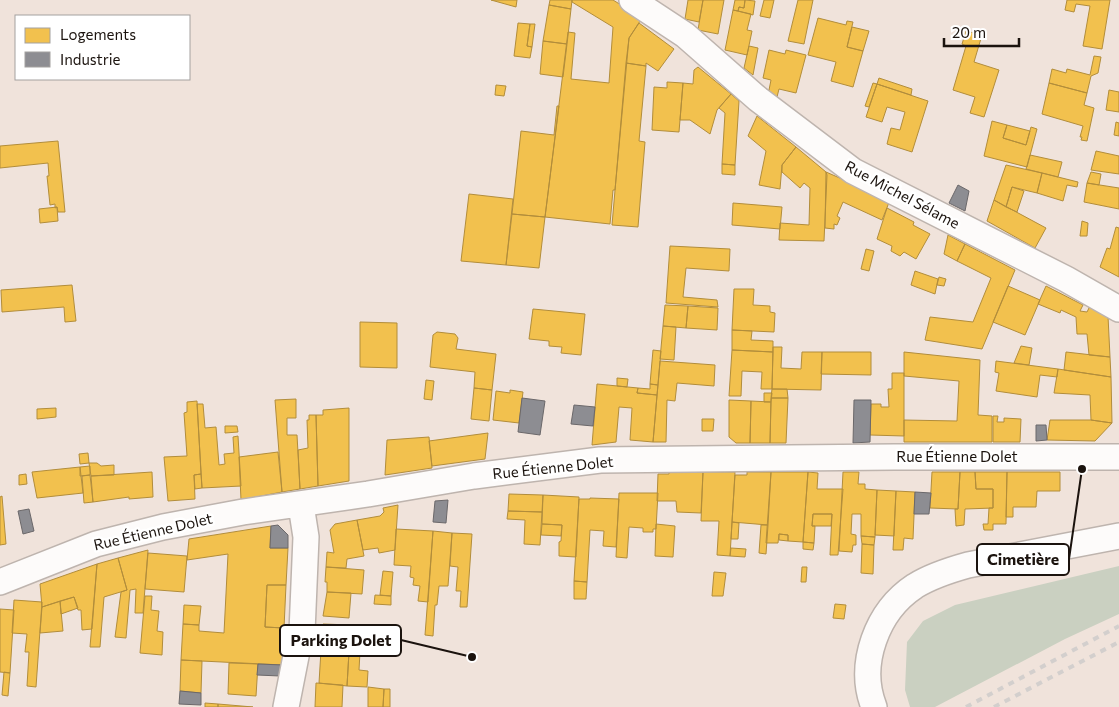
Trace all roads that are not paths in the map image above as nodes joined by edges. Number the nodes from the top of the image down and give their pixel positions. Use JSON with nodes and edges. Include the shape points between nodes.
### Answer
{"nodes":[{"id":1,"x":632,"y":0,"type":"edge"},
{"id":2,"x":666,"y":10,"type":"edge"},
{"id":3,"x":1119,"y":309,"type":"edge"},
{"id":4,"x":1119,"y":457,"type":"edge"},
{"id":5,"x":300,"y":505,"type":"junction"},
{"id":6,"x":1119,"y":536,"type":"edge"},
{"id":7,"x":0,"y":582,"type":"edge"},
{"id":8,"x":286,"y":707,"type":"edge"},
{"id":9,"x":874,"y":707,"type":"edge"}],
"edges":[{"from":1,"to":2,"type":"street","name":"Rue Michel Sélame"},
{"from":2,"to":3,"type":"street","name":"Rue Michel Sélame","via":[[758,99],[852,171]]},
{"from":4,"to":5,"type":"street","name":"Rue Étienne Dolet","via":[[600,460],[474,476]]},
{"from":5,"to":7,"type":"street","name":"Rue Étienne Dolet","via":[[243,512],[134,534],[96,544]]},
{"from":5,"to":8,"type":"street","via":[[306,537],[302,632]]},
{"from":6,"to":9,"type":"street","via":[[968,565],[946,571],[914,587],[890,610],[870,651],[867,675]]}]}
